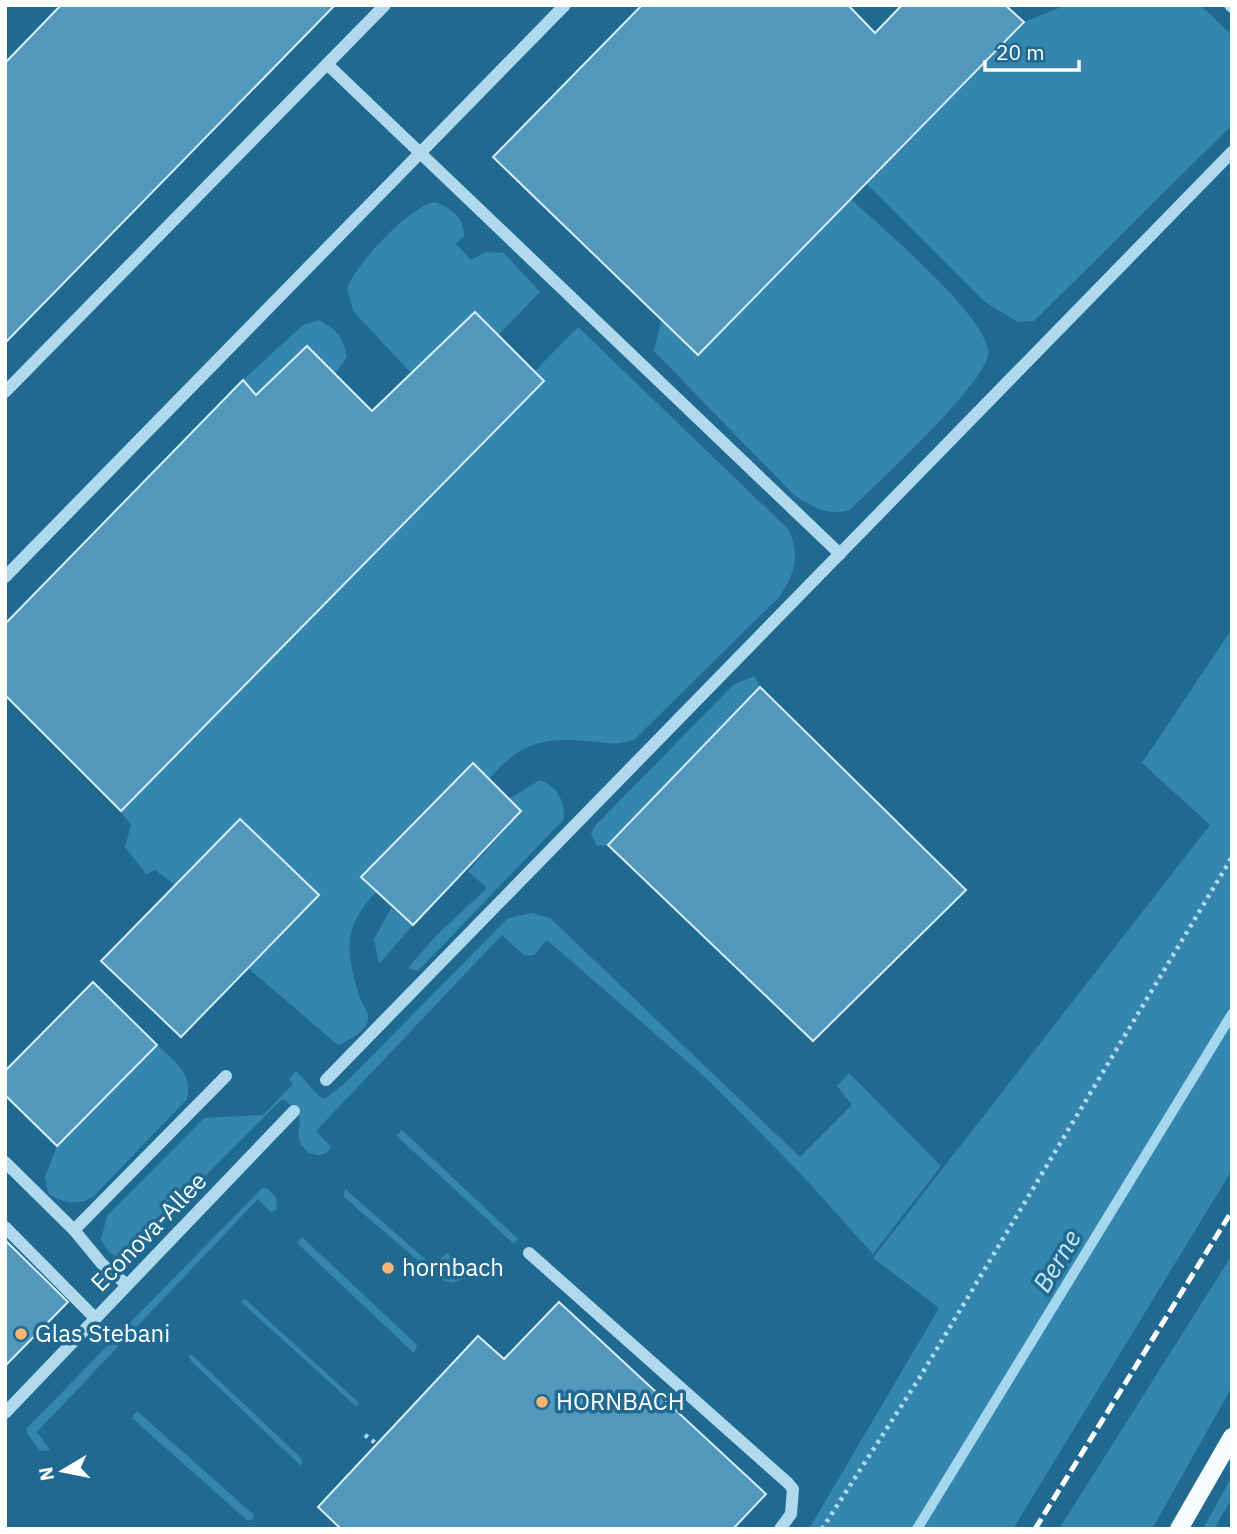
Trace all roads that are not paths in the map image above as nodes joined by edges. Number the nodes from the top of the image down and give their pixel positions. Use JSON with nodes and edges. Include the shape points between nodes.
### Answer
{"nodes":[{"id":1,"x":385,"y":5,"type":"edge"},
{"id":2,"x":565,"y":5,"type":"edge"},
{"id":3,"x":327,"y":64,"type":"junction"},
{"id":4,"x":1232,"y":152,"type":"edge"},
{"id":5,"x":421,"y":154,"type":"junction"},
{"id":6,"x":5,"y":392,"type":"edge"},
{"id":7,"x":840,"y":554,"type":"junction"},
{"id":8,"x":5,"y":577,"type":"edge"},
{"id":9,"x":226,"y":1076,"type":"dead end"},
{"id":10,"x":326,"y":1080,"type":"dead end"},
{"id":11,"x":294,"y":1111,"type":"dead end"},
{"id":12,"x":5,"y":1162,"type":"edge"},
{"id":13,"x":5,"y":1227,"type":"edge"},
{"id":14,"x":74,"y":1230,"type":"junction"},
{"id":15,"x":529,"y":1253,"type":"dead end"},
{"id":16,"x":127,"y":1285,"type":"junction"},
{"id":17,"x":96,"y":1318,"type":"junction"},
{"id":18,"x":5,"y":1413,"type":"edge"},
{"id":19,"x":1232,"y":1437,"type":"edge"},
{"id":20,"x":780,"y":1529,"type":"edge"},
{"id":21,"x":1179,"y":1529,"type":"edge"}],
"edges":[{"from":1,"to":3,"type":"street"},
{"from":2,"to":5,"type":"street"},
{"from":3,"to":5,"type":"street"},
{"from":3,"to":6,"type":"street"},
{"from":4,"to":7,"type":"street"},
{"from":5,"to":7,"type":"street"},
{"from":5,"to":8,"type":"street"},
{"from":7,"to":10,"type":"street"},
{"from":9,"to":14,"type":"street"},
{"from":11,"to":16,"type":"street","name":"Econova-Allee"},
{"from":12,"to":14,"type":"street"},
{"from":13,"to":17,"type":"street"},
{"from":14,"to":16,"type":"street"},
{"from":15,"to":20,"type":"street","via":[[793,1489],[791,1514]]},
{"from":16,"to":17,"type":"street","name":"Econova-Allee"},
{"from":17,"to":18,"type":"street","name":"Econova-Allee"},
{"from":19,"to":21,"type":"main road"}]}
